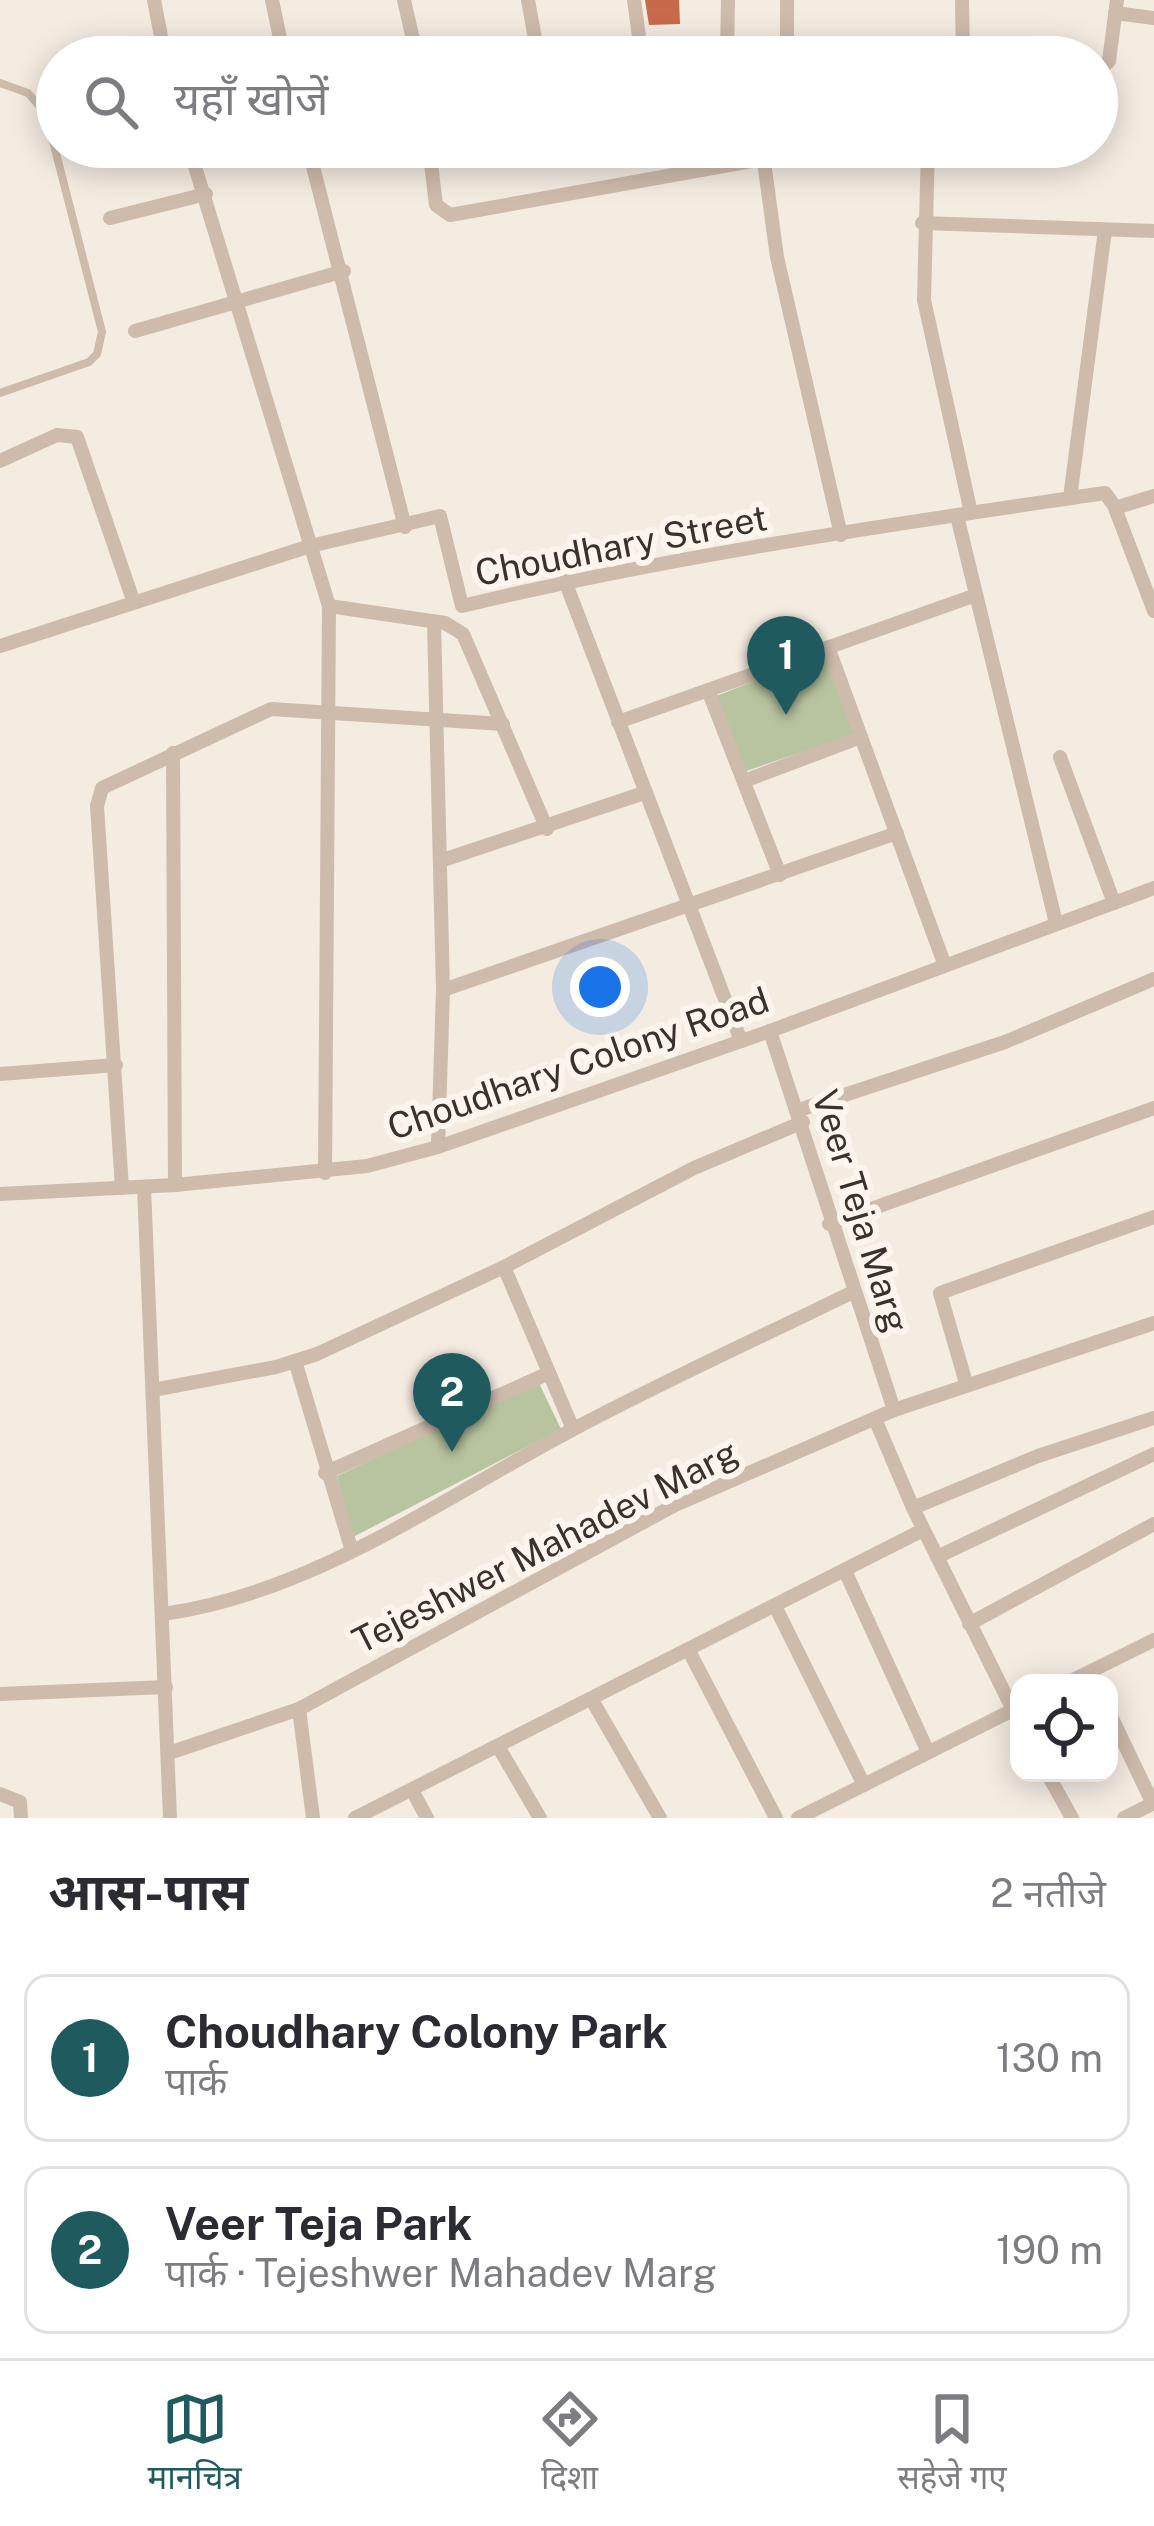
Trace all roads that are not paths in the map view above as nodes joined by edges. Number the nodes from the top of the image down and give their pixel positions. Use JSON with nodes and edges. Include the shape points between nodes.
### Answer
{"nodes":[{"id":1,"x":154,"y":0,"type":"edge"},
{"id":2,"x":272,"y":0,"type":"edge"},
{"id":3,"x":404,"y":0,"type":"edge"},
{"id":4,"x":528,"y":0,"type":"edge"},
{"id":5,"x":634,"y":0,"type":"edge"},
{"id":6,"x":728,"y":0,"type":"edge"},
{"id":7,"x":787,"y":0,"type":"edge"},
{"id":8,"x":962,"y":0,"type":"edge"},
{"id":9,"x":1116,"y":7,"type":"edge"},
{"id":10,"x":1154,"y":18,"type":"edge"},
{"id":11,"x":161,"y":36,"type":"edge"},
{"id":12,"x":280,"y":36,"type":"edge"},
{"id":13,"x":412,"y":36,"type":"edge"},
{"id":14,"x":534,"y":36,"type":"edge"},
{"id":15,"x":639,"y":36,"type":"edge"},
{"id":16,"x":727,"y":36,"type":"edge"},
{"id":17,"x":787,"y":36,"type":"edge"},
{"id":18,"x":963,"y":36,"type":"edge"},
{"id":19,"x":0,"y":83,"type":"edge"},
{"id":20,"x":36,"y":102,"type":"edge"},
{"id":21,"x":60,"y":168,"type":"edge"},
{"id":22,"x":197,"y":168,"type":"edge"},
{"id":23,"x":314,"y":168,"type":"edge"},
{"id":24,"x":432,"y":168,"type":"edge"},
{"id":25,"x":687,"y":168,"type":"edge"},
{"id":26,"x":764,"y":168,"type":"edge"},
{"id":27,"x":926,"y":168,"type":"edge"},
{"id":28,"x":206,"y":194,"type":"junction"},
{"id":29,"x":110,"y":218,"type":"dead end"},
{"id":30,"x":922,"y":223,"type":"junction"},
{"id":31,"x":1105,"y":230,"type":"junction"},
{"id":32,"x":1154,"y":231,"type":"edge"},
{"id":33,"x":344,"y":271,"type":"junction"},
{"id":34,"x":235,"y":302,"type":"junction"},
{"id":35,"x":135,"y":331,"type":"dead end"},
{"id":36,"x":0,"y":393,"type":"edge"},
{"id":37,"x":0,"y":461,"type":"edge"},
{"id":38,"x":1154,"y":496,"type":"edge"},
{"id":39,"x":1070,"y":498,"type":"junction"},
{"id":40,"x":1116,"y":508,"type":"junction"},
{"id":41,"x":964,"y":515,"type":"junction"},
{"id":42,"x":405,"y":527,"type":"junction"},
{"id":43,"x":841,"y":536,"type":"junction"},
{"id":44,"x":310,"y":546,"type":"junction"},
{"id":45,"x":565,"y":581,"type":"junction"},
{"id":46,"x":976,"y":595,"type":"junction"},
{"id":47,"x":133,"y":600,"type":"junction"},
{"id":48,"x":329,"y":606,"type":"junction"},
{"id":49,"x":1154,"y":611,"type":"edge"},
{"id":50,"x":434,"y":622,"type":"junction"},
{"id":51,"x":0,"y":646,"type":"edge"},
{"id":52,"x":828,"y":647,"type":"junction"},
{"id":53,"x":708,"y":690,"type":"junction"},
{"id":54,"x":329,"y":710,"type":"junction"},
{"id":55,"x":437,"y":717,"type":"junction"},
{"id":56,"x":618,"y":722,"type":"junction"},
{"id":57,"x":503,"y":724,"type":"junction"},
{"id":58,"x":861,"y":737,"type":"junction"},
{"id":59,"x":173,"y":753,"type":"junction"},
{"id":60,"x":1060,"y":757,"type":"dead end"},
{"id":61,"x":744,"y":781,"type":"junction"},
{"id":62,"x":644,"y":793,"type":"junction"},
{"id":63,"x":547,"y":829,"type":"junction"},
{"id":64,"x":897,"y":833,"type":"junction"},
{"id":65,"x":440,"y":861,"type":"junction"},
{"id":66,"x":780,"y":875,"type":"junction"},
{"id":67,"x":1154,"y":888,"type":"edge"},
{"id":68,"x":1114,"y":903,"type":"junction"},
{"id":69,"x":687,"y":909,"type":"junction"},
{"id":70,"x":1056,"y":923,"type":"junction"},
{"id":71,"x":944,"y":963,"type":"junction"},
{"id":72,"x":1154,"y":980,"type":"edge"},
{"id":73,"x":443,"y":991,"type":"junction"},
{"id":74,"x":770,"y":1031,"type":"junction"},
{"id":75,"x":741,"y":1041,"type":"junction"},
{"id":76,"x":116,"y":1065,"type":"junction"},
{"id":77,"x":0,"y":1075,"type":"edge"},
{"id":78,"x":1154,"y":1108,"type":"edge"},
{"id":79,"x":801,"y":1116,"type":"junction"},
{"id":80,"x":438,"y":1147,"type":"junction"},
{"id":81,"x":325,"y":1173,"type":"junction"},
{"id":82,"x":176,"y":1185,"type":"junction"},
{"id":83,"x":145,"y":1187,"type":"junction"},
{"id":84,"x":122,"y":1188,"type":"junction"},
{"id":85,"x":0,"y":1194,"type":"edge"},
{"id":86,"x":1154,"y":1217,"type":"edge"},
{"id":87,"x":830,"y":1224,"type":"junction"},
{"id":88,"x":504,"y":1267,"type":"junction"},
{"id":89,"x":853,"y":1292,"type":"junction"},
{"id":90,"x":1154,"y":1323,"type":"edge"},
{"id":91,"x":296,"y":1361,"type":"junction"},
{"id":92,"x":549,"y":1373,"type":"junction"},
{"id":93,"x":966,"y":1383,"type":"junction"},
{"id":94,"x":154,"y":1390,"type":"junction"},
{"id":95,"x":894,"y":1410,"type":"junction"},
{"id":96,"x":1154,"y":1418,"type":"edge"},
{"id":97,"x":875,"y":1419,"type":"junction"},
{"id":98,"x":573,"y":1429,"type":"junction"},
{"id":99,"x":1154,"y":1454,"type":"edge"},
{"id":100,"x":325,"y":1473,"type":"junction"},
{"id":101,"x":913,"y":1508,"type":"junction"},
{"id":102,"x":1154,"y":1524,"type":"edge"},
{"id":103,"x":923,"y":1530,"type":"junction"},
{"id":104,"x":352,"y":1551,"type":"junction"},
{"id":105,"x":937,"y":1557,"type":"junction"},
{"id":106,"x":845,"y":1570,"type":"junction"},
{"id":107,"x":775,"y":1606,"type":"junction"},
{"id":108,"x":163,"y":1614,"type":"junction"},
{"id":109,"x":969,"y":1624,"type":"junction"},
{"id":110,"x":1154,"y":1640,"type":"edge"},
{"id":111,"x":689,"y":1651,"type":"junction"},
{"id":112,"x":1097,"y":1674,"type":"edge"},
{"id":113,"x":166,"y":1687,"type":"junction"},
{"id":114,"x":0,"y":1694,"type":"edge"},
{"id":115,"x":592,"y":1700,"type":"junction"},
{"id":116,"x":1010,"y":1700,"type":"edge"},
{"id":117,"x":299,"y":1709,"type":"junction"},
{"id":118,"x":1010,"y":1716,"type":"edge"},
{"id":119,"x":1118,"y":1730,"type":"edge"},
{"id":120,"x":499,"y":1748,"type":"junction"},
{"id":121,"x":169,"y":1753,"type":"junction"},
{"id":122,"x":928,"y":1753,"type":"junction"},
{"id":123,"x":1052,"y":1782,"type":"edge"},
{"id":124,"x":864,"y":1785,"type":"junction"},
{"id":125,"x":413,"y":1792,"type":"junction"},
{"id":126,"x":0,"y":1794,"type":"edge"},
{"id":127,"x":1154,"y":1803,"type":"edge"},
{"id":128,"x":21,"y":1818,"type":"edge"},
{"id":129,"x":170,"y":1818,"type":"edge"},
{"id":130,"x":313,"y":1818,"type":"edge"},
{"id":131,"x":355,"y":1818,"type":"edge"},
{"id":132,"x":427,"y":1818,"type":"edge"},
{"id":133,"x":540,"y":1818,"type":"edge"},
{"id":134,"x":660,"y":1818,"type":"edge"},
{"id":135,"x":776,"y":1818,"type":"edge"},
{"id":136,"x":798,"y":1818,"type":"edge"},
{"id":137,"x":1072,"y":1818,"type":"edge"},
{"id":138,"x":1124,"y":1818,"type":"edge"}],
"edges":[{"from":1,"to":11,"type":"street"},
{"from":2,"to":12,"type":"street"},
{"from":3,"to":13,"type":"street"},
{"from":4,"to":14,"type":"street"},
{"from":5,"to":15,"type":"street"},
{"from":6,"to":16,"type":"street"},
{"from":7,"to":17,"type":"street"},
{"from":8,"to":18,"type":"street"},
{"from":9,"to":10,"type":"street"},
{"from":19,"to":20,"type":"lane"},
{"from":21,"to":36,"type":"lane","via":[[103,332],[89,362]]},
{"from":22,"to":28,"type":"street"},
{"from":23,"to":33,"type":"street"},
{"from":24,"to":25,"type":"street","via":[[436,205],[450,215]]},
{"from":26,"to":43,"type":"street"},
{"from":27,"to":30,"type":"street"},
{"from":28,"to":29,"type":"street"},
{"from":28,"to":34,"type":"street"},
{"from":30,"to":31,"type":"street"},
{"from":30,"to":41,"type":"street","via":[[924,300]]},
{"from":31,"to":32,"type":"street"},
{"from":31,"to":39,"type":"street"},
{"from":33,"to":34,"type":"street"},
{"from":33,"to":42,"type":"street"},
{"from":34,"to":35,"type":"street"},
{"from":34,"to":44,"type":"street"},
{"from":37,"to":47,"type":"street","via":[[57,435],[77,437]]},
{"from":38,"to":40,"type":"street"},
{"from":39,"to":40,"type":"street","name":"Choudhary Street","via":[[1105,493]]},
{"from":39,"to":41,"type":"street","name":"Choudhary Street"},
{"from":40,"to":49,"type":"street"},
{"from":41,"to":43,"type":"street","name":"Choudhary Street"},
{"from":41,"to":46,"type":"street"},
{"from":42,"to":44,"type":"street","name":"Choudhary Street"},
{"from":42,"to":45,"type":"street","name":"Choudhary Street","via":[[440,516],[462,606]]},
{"from":43,"to":45,"type":"street","name":"Choudhary Street"},
{"from":44,"to":47,"type":"street","name":"Choudhary Street"},
{"from":44,"to":48,"type":"street"},
{"from":45,"to":56,"type":"street"},
{"from":46,"to":52,"type":"street"},
{"from":46,"to":70,"type":"street"},
{"from":47,"to":51,"type":"street","name":"Choudhary Street"},
{"from":48,"to":50,"type":"street"},
{"from":48,"to":54,"type":"street"},
{"from":50,"to":55,"type":"street"},
{"from":50,"to":57,"type":"street","via":[[464,634]]},
{"from":52,"to":53,"type":"street"},
{"from":52,"to":58,"type":"street"},
{"from":53,"to":56,"type":"street"},
{"from":53,"to":61,"type":"street"},
{"from":54,"to":55,"type":"street"},
{"from":54,"to":59,"type":"street","via":[[272,710]]},
{"from":54,"to":81,"type":"street"},
{"from":55,"to":57,"type":"street"},
{"from":55,"to":65,"type":"street"},
{"from":56,"to":62,"type":"street"},
{"from":57,"to":63,"type":"street"},
{"from":58,"to":61,"type":"street"},
{"from":58,"to":64,"type":"street"},
{"from":59,"to":76,"type":"street","via":[[110,782],[98,797]]},
{"from":59,"to":82,"type":"street"},
{"from":60,"to":68,"type":"street"},
{"from":61,"to":66,"type":"street"},
{"from":62,"to":63,"type":"street"},
{"from":62,"to":69,"type":"street"},
{"from":63,"to":65,"type":"street"},
{"from":64,"to":66,"type":"street"},
{"from":64,"to":71,"type":"street"},
{"from":65,"to":73,"type":"street"},
{"from":66,"to":69,"type":"street"},
{"from":67,"to":68,"type":"street","name":"Choudhary Colony Road"},
{"from":68,"to":70,"type":"street","name":"Choudhary Colony Road"},
{"from":69,"to":73,"type":"street"},
{"from":69,"to":75,"type":"street"},
{"from":70,"to":71,"type":"street","name":"Choudhary Colony Road"},
{"from":71,"to":74,"type":"street","name":"Choudhary Colony Road"},
{"from":72,"to":79,"type":"street"},
{"from":73,"to":80,"type":"street"},
{"from":74,"to":75,"type":"street","name":"Choudhary Colony Road"},
{"from":74,"to":79,"type":"street","name":"Veer Teja Marg"},
{"from":75,"to":80,"type":"street","name":"Choudhary Colony Road"},
{"from":76,"to":77,"type":"street"},
{"from":76,"to":84,"type":"street"},
{"from":78,"to":87,"type":"street"},
{"from":79,"to":87,"type":"street","name":"Veer Teja Marg"},
{"from":79,"to":88,"type":"street"},
{"from":80,"to":81,"type":"street","name":"Choudhary Colony Road"},
{"from":81,"to":82,"type":"street","name":"Choudhary Colony Road"},
{"from":82,"to":83,"type":"street","name":"Choudhary Colony Road"},
{"from":83,"to":84,"type":"street","name":"Choudhary Colony Road"},
{"from":83,"to":94,"type":"street"},
{"from":84,"to":85,"type":"street","name":"Choudhary Colony Road"},
{"from":86,"to":93,"type":"street","via":[[940,1293]]},
{"from":87,"to":89,"type":"street","name":"Veer Teja Marg"},
{"from":88,"to":91,"type":"street"},
{"from":88,"to":92,"type":"street"},
{"from":89,"to":95,"type":"street","name":"Veer Teja Marg"},
{"from":89,"to":98,"type":"street"},
{"from":90,"to":93,"type":"street","name":"Tejeshwer Mahadev Marg"},
{"from":91,"to":94,"type":"street"},
{"from":91,"to":100,"type":"street"},
{"from":92,"to":98,"type":"street"},
{"from":92,"to":100,"type":"street"},
{"from":93,"to":95,"type":"street","name":"Tejeshwer Mahadev Marg"},
{"from":94,"to":108,"type":"street"},
{"from":95,"to":97,"type":"street","name":"Tejeshwer Mahadev Marg"},
{"from":96,"to":101,"type":"street"},
{"from":97,"to":101,"type":"street"},
{"from":97,"to":117,"type":"street","name":"Tejeshwer Mahadev Marg","via":[[675,1505]]},
{"from":98,"to":104,"type":"street"},
{"from":99,"to":105,"type":"street"},
{"from":100,"to":104,"type":"street"},
{"from":101,"to":103,"type":"street"},
{"from":102,"to":109,"type":"street"},
{"from":103,"to":105,"type":"street"},
{"from":103,"to":106,"type":"street"},
{"from":104,"to":108,"type":"street","via":[[240,1599]]},
{"from":105,"to":109,"type":"street"},
{"from":106,"to":107,"type":"street"},
{"from":106,"to":122,"type":"street"},
{"from":107,"to":111,"type":"street"},
{"from":107,"to":124,"type":"street"},
{"from":108,"to":113,"type":"street"},
{"from":109,"to":116,"type":"street"},
{"from":110,"to":112,"type":"street"},
{"from":111,"to":115,"type":"street"},
{"from":111,"to":135,"type":"street"},
{"from":113,"to":114,"type":"street"},
{"from":113,"to":121,"type":"street"},
{"from":115,"to":120,"type":"street"},
{"from":115,"to":134,"type":"street"},
{"from":117,"to":121,"type":"street","name":"Tejeshwer Mahadev Marg"},
{"from":117,"to":130,"type":"street"},
{"from":118,"to":122,"type":"street"},
{"from":119,"to":127,"type":"street"},
{"from":120,"to":125,"type":"street"},
{"from":120,"to":133,"type":"street"},
{"from":121,"to":129,"type":"street"},
{"from":122,"to":124,"type":"street"},
{"from":123,"to":137,"type":"street"},
{"from":124,"to":136,"type":"street"},
{"from":125,"to":131,"type":"street"},
{"from":125,"to":132,"type":"street"},
{"from":126,"to":128,"type":"street","via":[[20,1802]]},
{"from":127,"to":138,"type":"street"}]}
